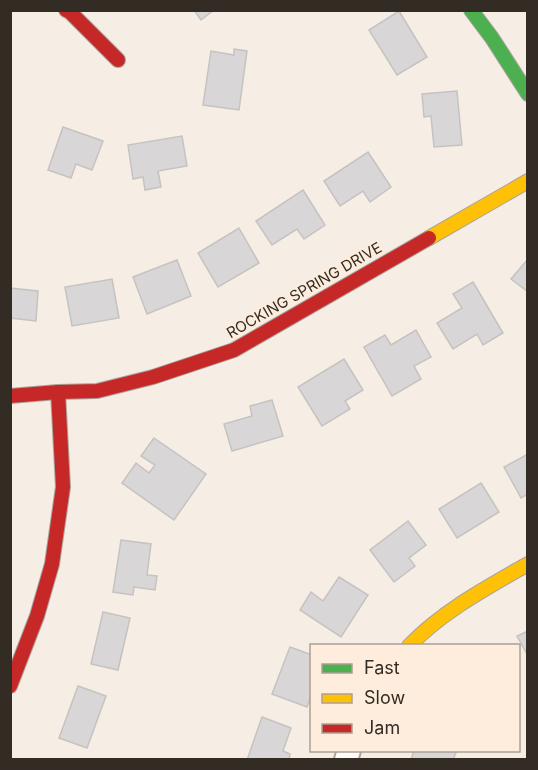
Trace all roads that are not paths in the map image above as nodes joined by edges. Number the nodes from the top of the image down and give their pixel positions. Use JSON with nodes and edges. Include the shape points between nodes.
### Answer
{"nodes":[{"id":1,"x":66,"y":10,"type":"edge"},
{"id":2,"x":471,"y":10,"type":"edge"},
{"id":3,"x":118,"y":60,"type":"dead end"},
{"id":4,"x":528,"y":94,"type":"edge"},
{"id":5,"x":528,"y":181,"type":"edge"},
{"id":6,"x":58,"y":392,"type":"junction"},
{"id":7,"x":10,"y":396,"type":"edge"},
{"id":8,"x":528,"y":564,"type":"edge"},
{"id":9,"x":410,"y":644,"type":"edge"},
{"id":10,"x":10,"y":686,"type":"edge"}],
"edges":[{"from":1,"to":3,"type":"street"},
{"from":2,"to":4,"type":"street"},
{"from":5,"to":6,"type":"street","name":"ROCKING SPRING DRIVE","via":[[234,350],[153,378],[97,391]]},
{"from":6,"to":7,"type":"street","name":"ROCKING SPRING DRIVE"},
{"from":6,"to":10,"type":"street","via":[[63,487],[52,564]]},
{"from":8,"to":9,"type":"street","via":[[461,603]]}]}
